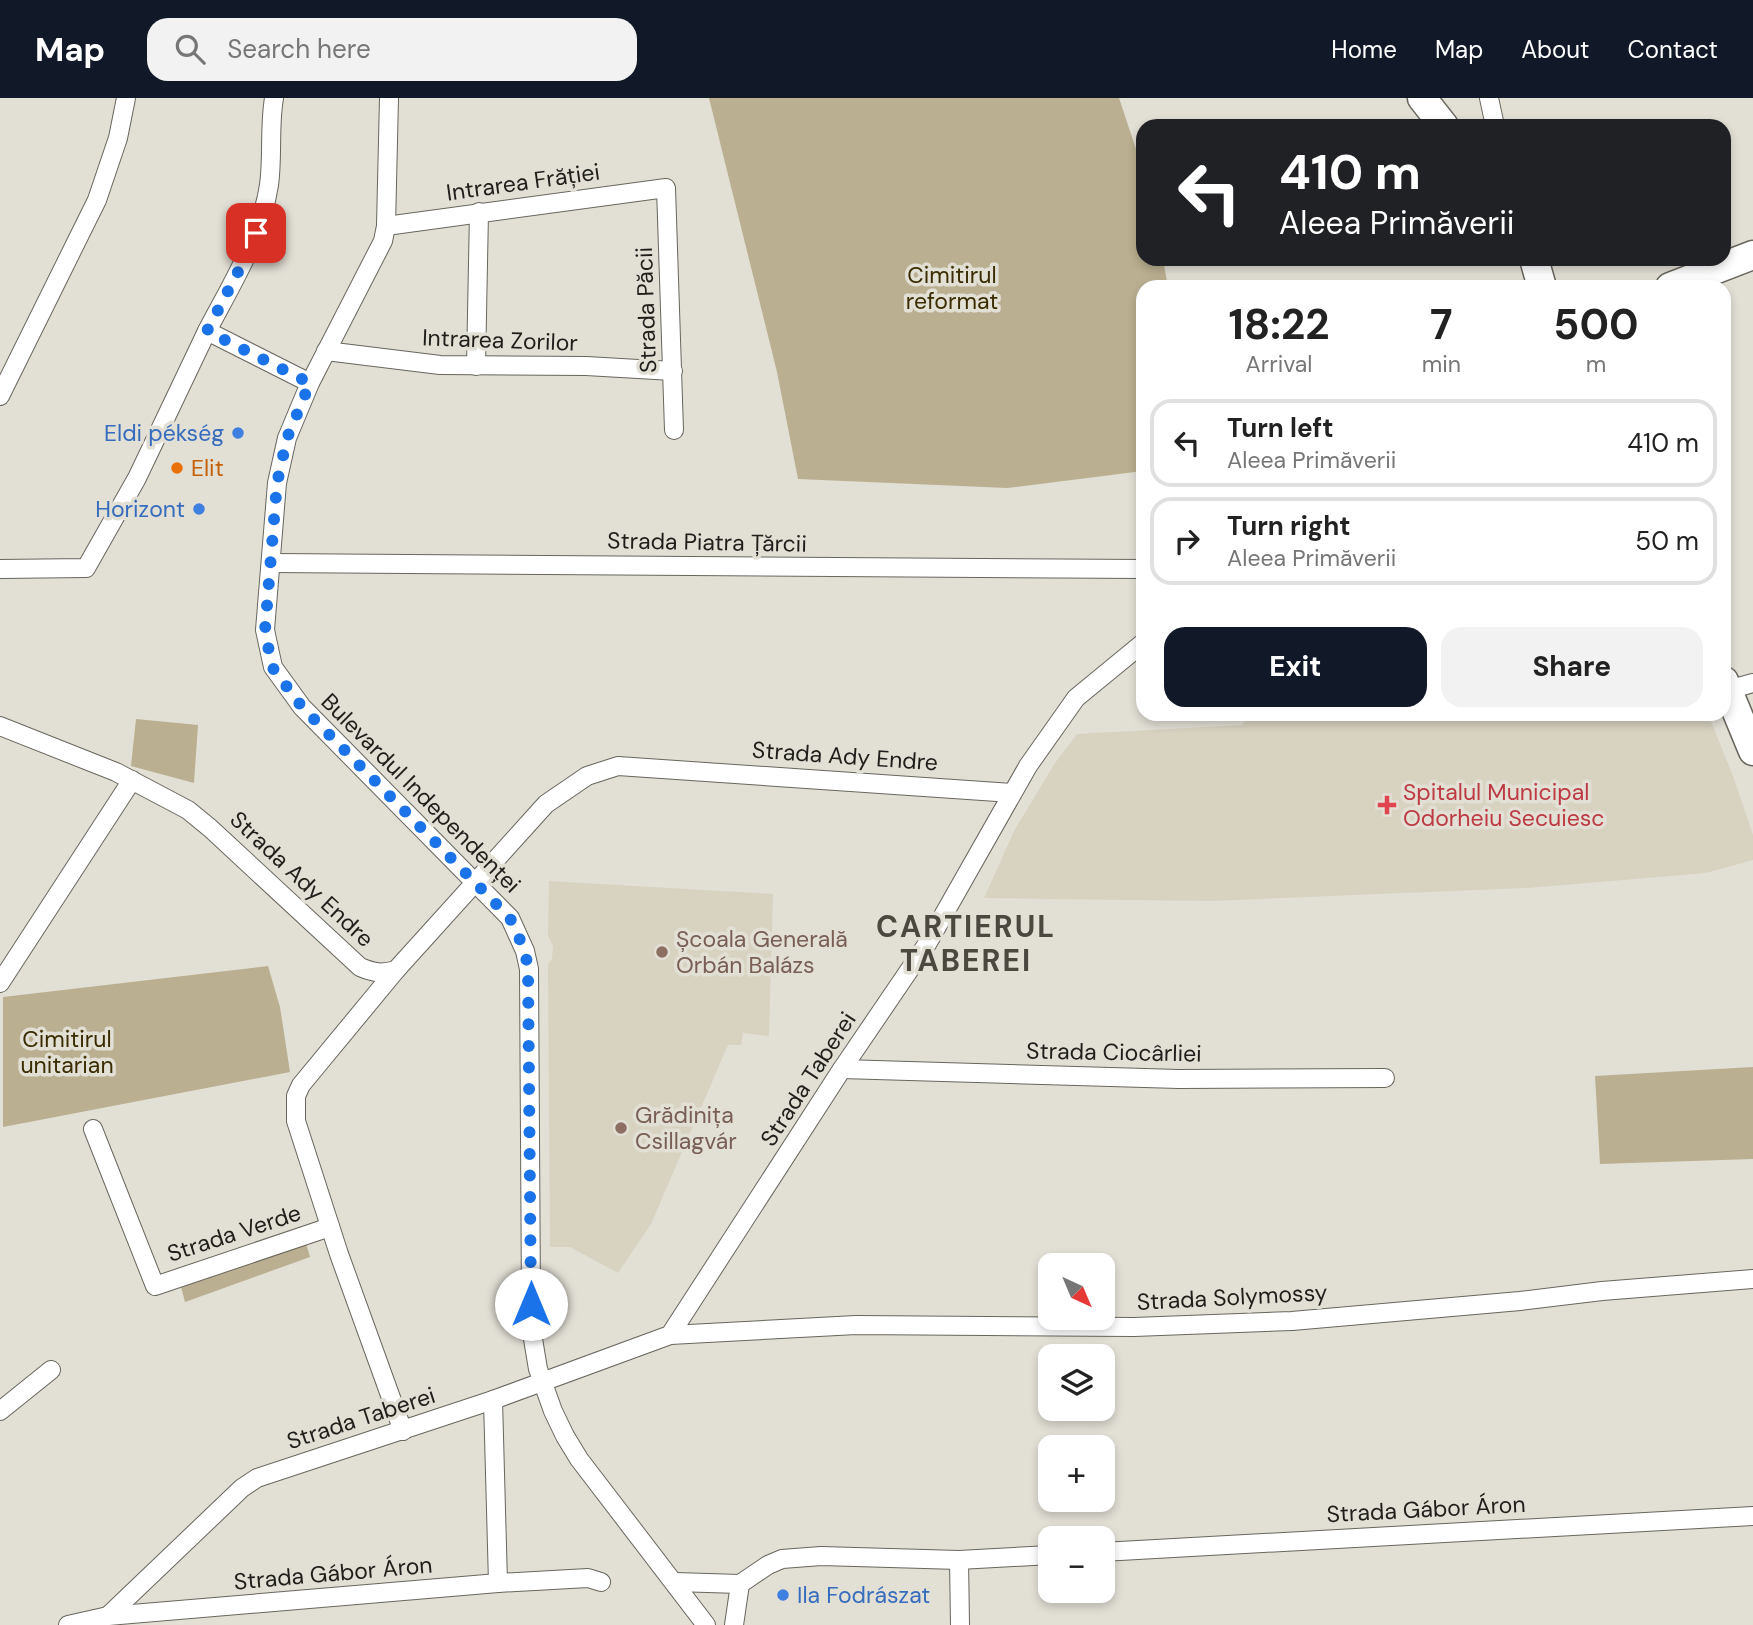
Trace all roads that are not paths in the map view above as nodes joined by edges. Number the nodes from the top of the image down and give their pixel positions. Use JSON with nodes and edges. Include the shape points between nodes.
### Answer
{"nodes":[{"id":1,"x":126,"y":98,"type":"edge"},
{"id":2,"x":274,"y":98,"type":"edge"},
{"id":3,"x":389,"y":98,"type":"edge"},
{"id":4,"x":1422,"y":98,"type":"edge"},
{"id":5,"x":1489,"y":98,"type":"edge"},
{"id":6,"x":1438,"y":119,"type":"edge"},
{"id":7,"x":1494,"y":119,"type":"edge"},
{"id":8,"x":666,"y":188,"type":"joint"},
{"id":9,"x":479,"y":212,"type":"junction"},
{"id":10,"x":386,"y":226,"type":"junction"},
{"id":11,"x":1753,"y":255,"type":"edge"},
{"id":12,"x":1731,"y":263,"type":"edge"},
{"id":13,"x":1724,"y":266,"type":"edge"},
{"id":14,"x":1688,"y":280,"type":"edge"},
{"id":15,"x":207,"y":331,"type":"junction"},
{"id":16,"x":326,"y":351,"type":"junction"},
{"id":17,"x":475,"y":366,"type":"junction"},
{"id":18,"x":673,"y":371,"type":"junction"},
{"id":19,"x":310,"y":383,"type":"junction"},
{"id":20,"x":0,"y":396,"type":"edge"},
{"id":21,"x":674,"y":430,"type":"dead end"},
{"id":22,"x":271,"y":562,"type":"junction"},
{"id":23,"x":0,"y":569,"type":"edge"},
{"id":24,"x":1136,"y":569,"type":"edge"},
{"id":25,"x":1136,"y":649,"type":"edge"},
{"id":26,"x":1735,"y":685,"type":"edge"},
{"id":27,"x":0,"y":726,"type":"edge"},
{"id":28,"x":1753,"y":751,"type":"edge"},
{"id":29,"x":132,"y":780,"type":"junction"},
{"id":30,"x":1012,"y":793,"type":"junction"},
{"id":31,"x":475,"y":881,"type":"junction"},
{"id":32,"x":396,"y":970,"type":"junction"},
{"id":33,"x":0,"y":983,"type":"edge"},
{"id":34,"x":842,"y":1069,"type":"junction"},
{"id":35,"x":1385,"y":1078,"type":"dead end"},
{"id":36,"x":93,"y":1129,"type":"dead end"},
{"id":37,"x":330,"y":1227,"type":"junction"},
{"id":38,"x":1753,"y":1279,"type":"edge"},
{"id":39,"x":670,"y":1335,"type":"junction"},
{"id":40,"x":51,"y":1370,"type":"dead end"},
{"id":41,"x":542,"y":1382,"type":"junction"},
{"id":42,"x":493,"y":1400,"type":"junction"},
{"id":43,"x":0,"y":1411,"type":"edge"},
{"id":44,"x":403,"y":1431,"type":"junction"},
{"id":45,"x":1753,"y":1516,"type":"edge"},
{"id":46,"x":1115,"y":1551,"type":"edge"},
{"id":47,"x":1038,"y":1556,"type":"edge"},
{"id":48,"x":959,"y":1560,"type":"junction"},
{"id":49,"x":675,"y":1582,"type":"junction"},
{"id":50,"x":498,"y":1583,"type":"junction"},
{"id":51,"x":601,"y":1583,"type":"dead end"},
{"id":52,"x":740,"y":1584,"type":"junction"},
{"id":53,"x":108,"y":1616,"type":"junction"},
{"id":54,"x":68,"y":1625,"type":"edge"},
{"id":55,"x":706,"y":1625,"type":"edge"},
{"id":56,"x":734,"y":1625,"type":"edge"},
{"id":57,"x":960,"y":1625,"type":"edge"}],
"edges":[{"from":1,"to":20,"type":"street","via":[[97,200]]},
{"from":2,"to":15,"type":"street","via":[[269,185],[262,216]]},
{"from":3,"to":10,"type":"street","name":"Bulevardul Independenței"},
{"from":4,"to":6,"type":"main road"},
{"from":5,"to":7,"type":"street"},
{"from":8,"to":9,"type":"street","name":"Intrarea Frăției"},
{"from":8,"to":18,"type":"street","name":"Strada Păcii"},
{"from":9,"to":10,"type":"street","name":"Intrarea Frăției"},
{"from":9,"to":17,"type":"street"},
{"from":10,"to":16,"type":"street","name":"Bulevardul Independenței","via":[[380,249]]},
{"from":11,"to":12,"type":"main road"},
{"from":13,"to":14,"type":"main road"},
{"from":15,"to":19,"type":"street"},
{"from":15,"to":23,"type":"street","via":[[137,478],[86,568]]},
{"from":16,"to":17,"type":"street","name":"Intrarea Zorilor","via":[[440,366]]},
{"from":16,"to":19,"type":"street","name":"Bulevardul Independenței"},
{"from":17,"to":18,"type":"street","name":"Intrarea Zorilor"},
{"from":18,"to":21,"type":"street","name":"Strada Păcii"},
{"from":19,"to":22,"type":"street","name":"Bulevardul Independenței","via":[[287,438],[277,483]]},
{"from":22,"to":24,"type":"street","name":"Strada Piatra Țărcii"},
{"from":22,"to":31,"type":"street","name":"Bulevardul Independenței","via":[[265,630],[278,677],[302,707]]},
{"from":25,"to":30,"type":"street","name":"Strada Taberei","via":[[1076,698]]},
{"from":26,"to":28,"type":"main road"},
{"from":27,"to":29,"type":"street","name":"Strada Ady Endre"},
{"from":29,"to":32,"type":"street","name":"Strada Ady Endre","via":[[175,802],[210,828],[360,967],[373,973]]},
{"from":29,"to":33,"type":"street"},
{"from":30,"to":31,"type":"street","name":"Strada Ady Endre","via":[[618,766],[587,776],[558,794]]},
{"from":30,"to":34,"type":"street","name":"Strada Taberei","via":[[927,944]]},
{"from":31,"to":32,"type":"street","name":"Strada Ady Endre"},
{"from":31,"to":41,"type":"street","name":"Bulevardul Independenței","via":[[510,918],[528,969],[531,1304]]},
{"from":32,"to":37,"type":"street","via":[[296,1096],[296,1121]]},
{"from":34,"to":35,"type":"street","name":"Strada Ciocârliei","via":[[1179,1079]]},
{"from":34,"to":39,"type":"street","name":"Strada Taberei"},
{"from":36,"to":37,"type":"street","name":"Strada Verde","via":[[155,1286]]},
{"from":37,"to":44,"type":"street"},
{"from":38,"to":39,"type":"street","name":"Strada Solymossy","via":[[1292,1321],[1135,1327],[856,1325]]},
{"from":39,"to":41,"type":"street","name":"Strada Taberei"},
{"from":40,"to":43,"type":"street"},
{"from":41,"to":42,"type":"street","name":"Strada Taberei"},
{"from":41,"to":49,"type":"street","name":"Bulevardul Independenței","via":[[571,1447]]},
{"from":42,"to":44,"type":"street","name":"Strada Taberei"},
{"from":42,"to":50,"type":"street"},
{"from":44,"to":53,"type":"street","name":"Strada Taberei","via":[[242,1488]]},
{"from":45,"to":46,"type":"street","name":"Strada Gábor Áron"},
{"from":47,"to":48,"type":"street"},
{"from":48,"to":52,"type":"street","via":[[782,1559]]},
{"from":48,"to":57,"type":"street"},
{"from":49,"to":52,"type":"street"},
{"from":49,"to":55,"type":"street","name":"Bulevardul Independenței"},
{"from":50,"to":51,"type":"street","name":"Strada Gábor Áron","via":[[588,1577]]},
{"from":50,"to":53,"type":"street","name":"Strada Gábor Áron"},
{"from":52,"to":56,"type":"street"},
{"from":53,"to":54,"type":"street","name":"Strada Gábor Áron"}]}
